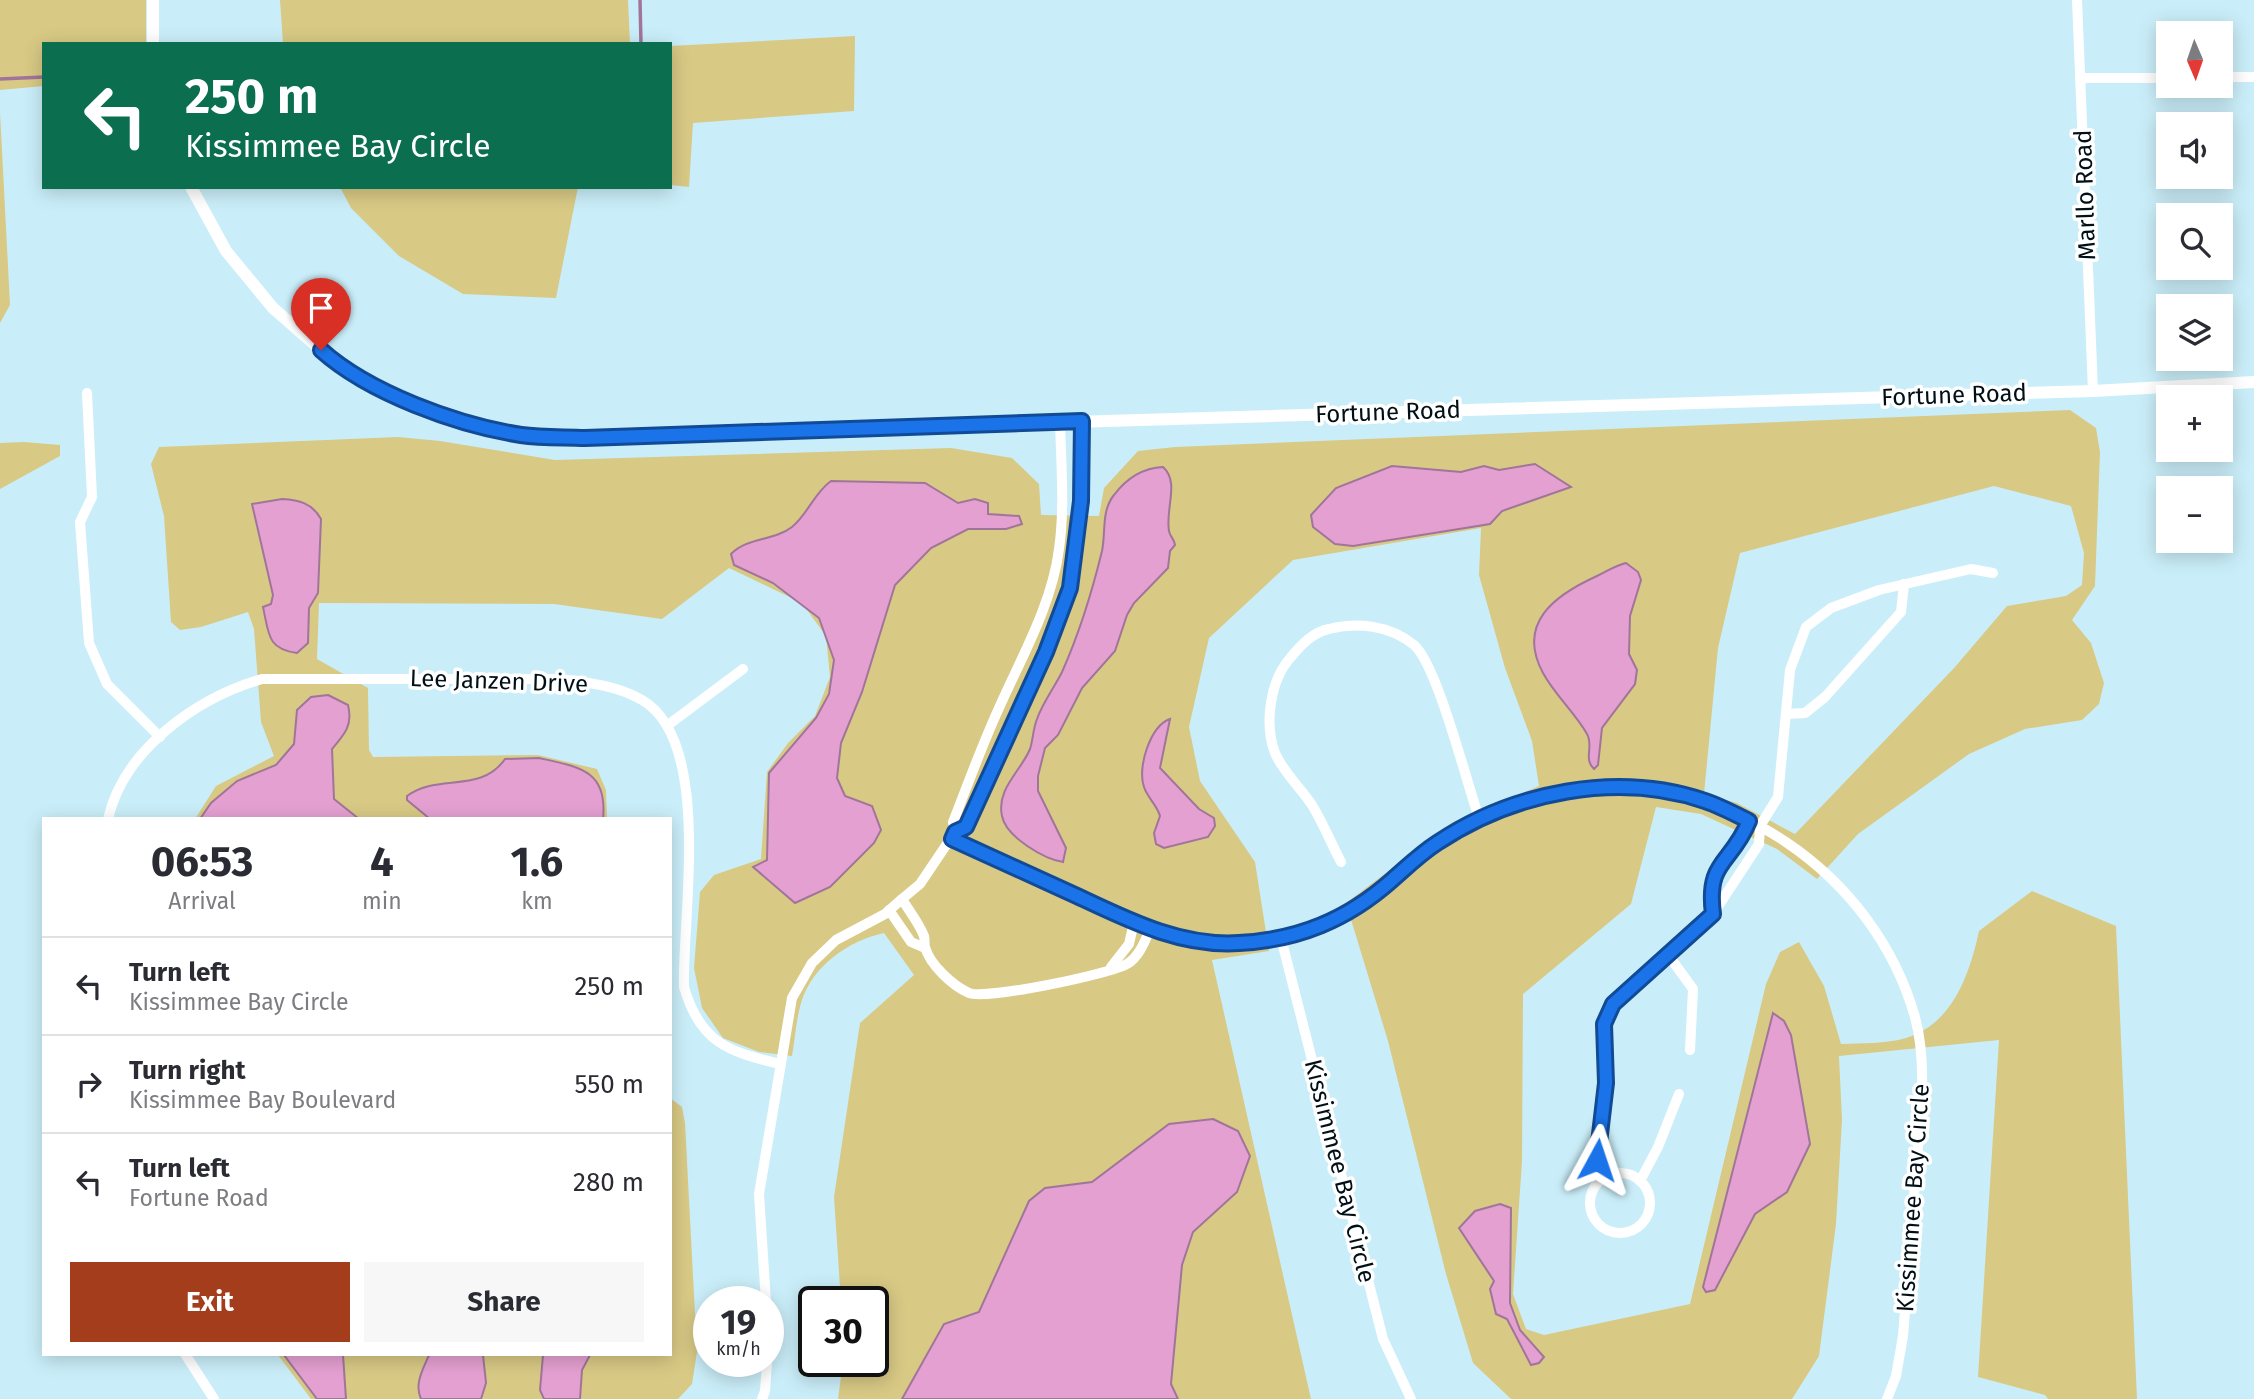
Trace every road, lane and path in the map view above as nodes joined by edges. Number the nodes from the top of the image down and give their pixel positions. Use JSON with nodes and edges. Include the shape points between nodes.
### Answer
{"nodes":[{"id":1,"x":153,"y":0,"type":"edge"},
{"id":2,"x":2077,"y":0,"type":"edge"},
{"id":3,"x":153,"y":42,"type":"edge"},
{"id":4,"x":2254,"y":77,"type":"edge"},
{"id":5,"x":2080,"y":78,"type":"junction"},
{"id":6,"x":2156,"y":78,"type":"edge"},
{"id":7,"x":2233,"y":78,"type":"edge"},
{"id":8,"x":192,"y":189,"type":"edge"},
{"id":9,"x":2254,"y":382,"type":"edge"},
{"id":10,"x":2093,"y":391,"type":"junction"},
{"id":11,"x":87,"y":393,"type":"dead end"},
{"id":12,"x":1060,"y":421,"type":"junction"},
{"id":13,"x":1082,"y":421,"type":"junction"},
{"id":14,"x":1062,"y":499,"type":"junction"},
{"id":15,"x":1081,"y":499,"type":"junction"},
{"id":16,"x":1993,"y":573,"type":"dead end"},
{"id":17,"x":1904,"y":584,"type":"junction"},
{"id":18,"x":743,"y":669,"type":"dead end"},
{"id":19,"x":1013,"y":676,"type":"junction"},
{"id":20,"x":1031,"y":683,"type":"junction"},
{"id":21,"x":1787,"y":714,"type":"junction"},
{"id":22,"x":668,"y":725,"type":"junction"},
{"id":23,"x":160,"y":737,"type":"junction"},
{"id":24,"x":109,"y":817,"type":"edge"},
{"id":25,"x":1479,"y":818,"type":"junction"},
{"id":26,"x":1749,"y":821,"type":"junction"},
{"id":27,"x":1760,"y":826,"type":"junction"},
{"id":28,"x":954,"y":836,"type":"junction"},
{"id":29,"x":1341,"y":862,"type":"dead end"},
{"id":30,"x":902,"y":899,"type":"junction"},
{"id":31,"x":889,"y":910,"type":"junction"},
{"id":32,"x":1713,"y":914,"type":"junction"},
{"id":33,"x":1134,"y":922,"type":"junction"},
{"id":34,"x":1150,"y":929,"type":"junction"},
{"id":35,"x":1281,"y":938,"type":"junction"},
{"id":36,"x":925,"y":948,"type":"junction"},
{"id":37,"x":1669,"y":956,"type":"junction"},
{"id":38,"x":1110,"y":968,"type":"junction"},
{"id":39,"x":1690,"y":1050,"type":"dead end"},
{"id":40,"x":780,"y":1064,"type":"junction"},
{"id":41,"x":1679,"y":1094,"type":"dead end"},
{"id":42,"x":1604,"y":1178,"type":"junction"},
{"id":43,"x":1640,"y":1181,"type":"junction"},
{"id":44,"x":765,"y":1286,"type":"edge"},
{"id":45,"x":186,"y":1356,"type":"edge"},
{"id":46,"x":766,"y":1377,"type":"edge"},
{"id":47,"x":214,"y":1399,"type":"edge"},
{"id":48,"x":762,"y":1399,"type":"edge"},
{"id":49,"x":1411,"y":1399,"type":"edge"},
{"id":50,"x":1887,"y":1399,"type":"edge"}],
"edges":[{"from":1,"to":3,"type":"street"},
{"from":2,"to":5,"type":"street","name":"Marllo Road"},
{"from":4,"to":7,"type":"street"},
{"from":5,"to":6,"type":"street"},
{"from":5,"to":10,"type":"street","name":"Marllo Road"},
{"from":8,"to":12,"type":"street","name":"Fortune Road","via":[[226,251],[265,299],[337,364],[406,401],[521,435],[585,438]]},
{"from":9,"to":10,"type":"street","name":"Fortune Road"},
{"from":10,"to":13,"type":"street","name":"Fortune Road"},
{"from":11,"to":23,"type":"street","via":[[92,497],[80,522],[89,643],[107,684]]},
{"from":12,"to":13,"type":"street","name":"Fortune Road"},
{"from":12,"to":14,"type":"street"},
{"from":13,"to":15,"type":"street"},
{"from":14,"to":15,"type":"street"},
{"from":14,"to":19,"type":"street","via":[[1052,579]]},
{"from":15,"to":20,"type":"street","via":[[1070,588]]},
{"from":16,"to":17,"type":"street","via":[[1971,569]]},
{"from":17,"to":21,"type":"street","via":[[1902,612],[1825,697],[1805,713]]},
{"from":17,"to":21,"type":"street","via":[[1831,608],[1806,627],[1790,670]]},
{"from":18,"to":22,"type":"street"},
{"from":19,"to":20,"type":"street"},
{"from":19,"to":28,"type":"street","via":[[953,822]]},
{"from":20,"to":28,"type":"street","via":[[966,827]]},
{"from":21,"to":27,"type":"street","via":[[1778,797]]},
{"from":22,"to":23,"type":"street","name":"Lee Janzen Drive","via":[[644,701],[607,685],[559,679],[294,677],[262,679],[231,688],[188,712]]},
{"from":22,"to":40,"type":"street","name":"Lee Janzen Drive","via":[[683,760],[689,810],[682,948],[691,1012],[712,1037],[734,1053]]},
{"from":23,"to":24,"type":"street","name":"Lee Janzen Drive","via":[[131,767]]},
{"from":25,"to":26,"type":"street","name":"Kissimmee Bay Circle","via":[[1549,795],[1615,788],[1705,801]]},
{"from":25,"to":29,"type":"street","via":[[1434,675],[1416,645],[1388,630],[1351,623],[1322,630],[1283,665],[1272,695],[1269,725],[1275,753],[1312,805]]},
{"from":25,"to":35,"type":"street","name":"Kissimmee Bay Circle","via":[[1410,863],[1349,914],[1314,931]]},
{"from":26,"to":27,"type":"street","name":"Kissimmee Bay Circle"},
{"from":26,"to":32,"type":"street","via":[[1742,840],[1713,875]]},
{"from":27,"to":32,"type":"street","via":[[1759,844]]},
{"from":27,"to":50,"type":"street","name":"Kissimmee Bay Circle","via":[[1825,872],[1859,906],[1891,957],[1915,1018],[1923,1083],[1903,1336]]},
{"from":28,"to":30,"type":"street","via":[[920,884]]},
{"from":28,"to":33,"type":"street","name":"Kissimmee Bay Circle"},
{"from":30,"to":31,"type":"street"},
{"from":30,"to":36,"type":"street","via":[[925,938]]},
{"from":31,"to":36,"type":"street","via":[[911,942]]},
{"from":31,"to":40,"type":"street","via":[[836,940],[812,963],[792,998]]},
{"from":32,"to":37,"type":"street"},
{"from":33,"to":34,"type":"street","name":"Kissimmee Bay Circle"},
{"from":33,"to":38,"type":"street","via":[[1129,944]]},
{"from":34,"to":35,"type":"street","name":"Kissimmee Bay Circle","via":[[1188,940],[1237,943]]},
{"from":34,"to":38,"type":"street","via":[[1136,956],[1125,965]]},
{"from":35,"to":49,"type":"street","name":"Kissimmee Bay Circle","via":[[1383,1339]]},
{"from":36,"to":38,"type":"street","via":[[946,978],[971,994],[1012,993],[1090,978]]},
{"from":37,"to":39,"type":"street","via":[[1693,989]]},
{"from":37,"to":42,"type":"street","via":[[1613,1004],[1604,1024],[1606,1083],[1597,1160]]},
{"from":40,"to":44,"type":"street","via":[[759,1194]]},
{"from":41,"to":43,"type":"street"},
{"from":42,"to":43,"type":"street","via":[[1623,1173]]},
{"from":42,"to":43,"type":"street","via":[[1592,1192],[1591,1211],[1601,1226],[1620,1233],[1646,1218],[1650,1199]]},
{"from":45,"to":47,"type":"street"},
{"from":46,"to":48,"type":"street"}]}
